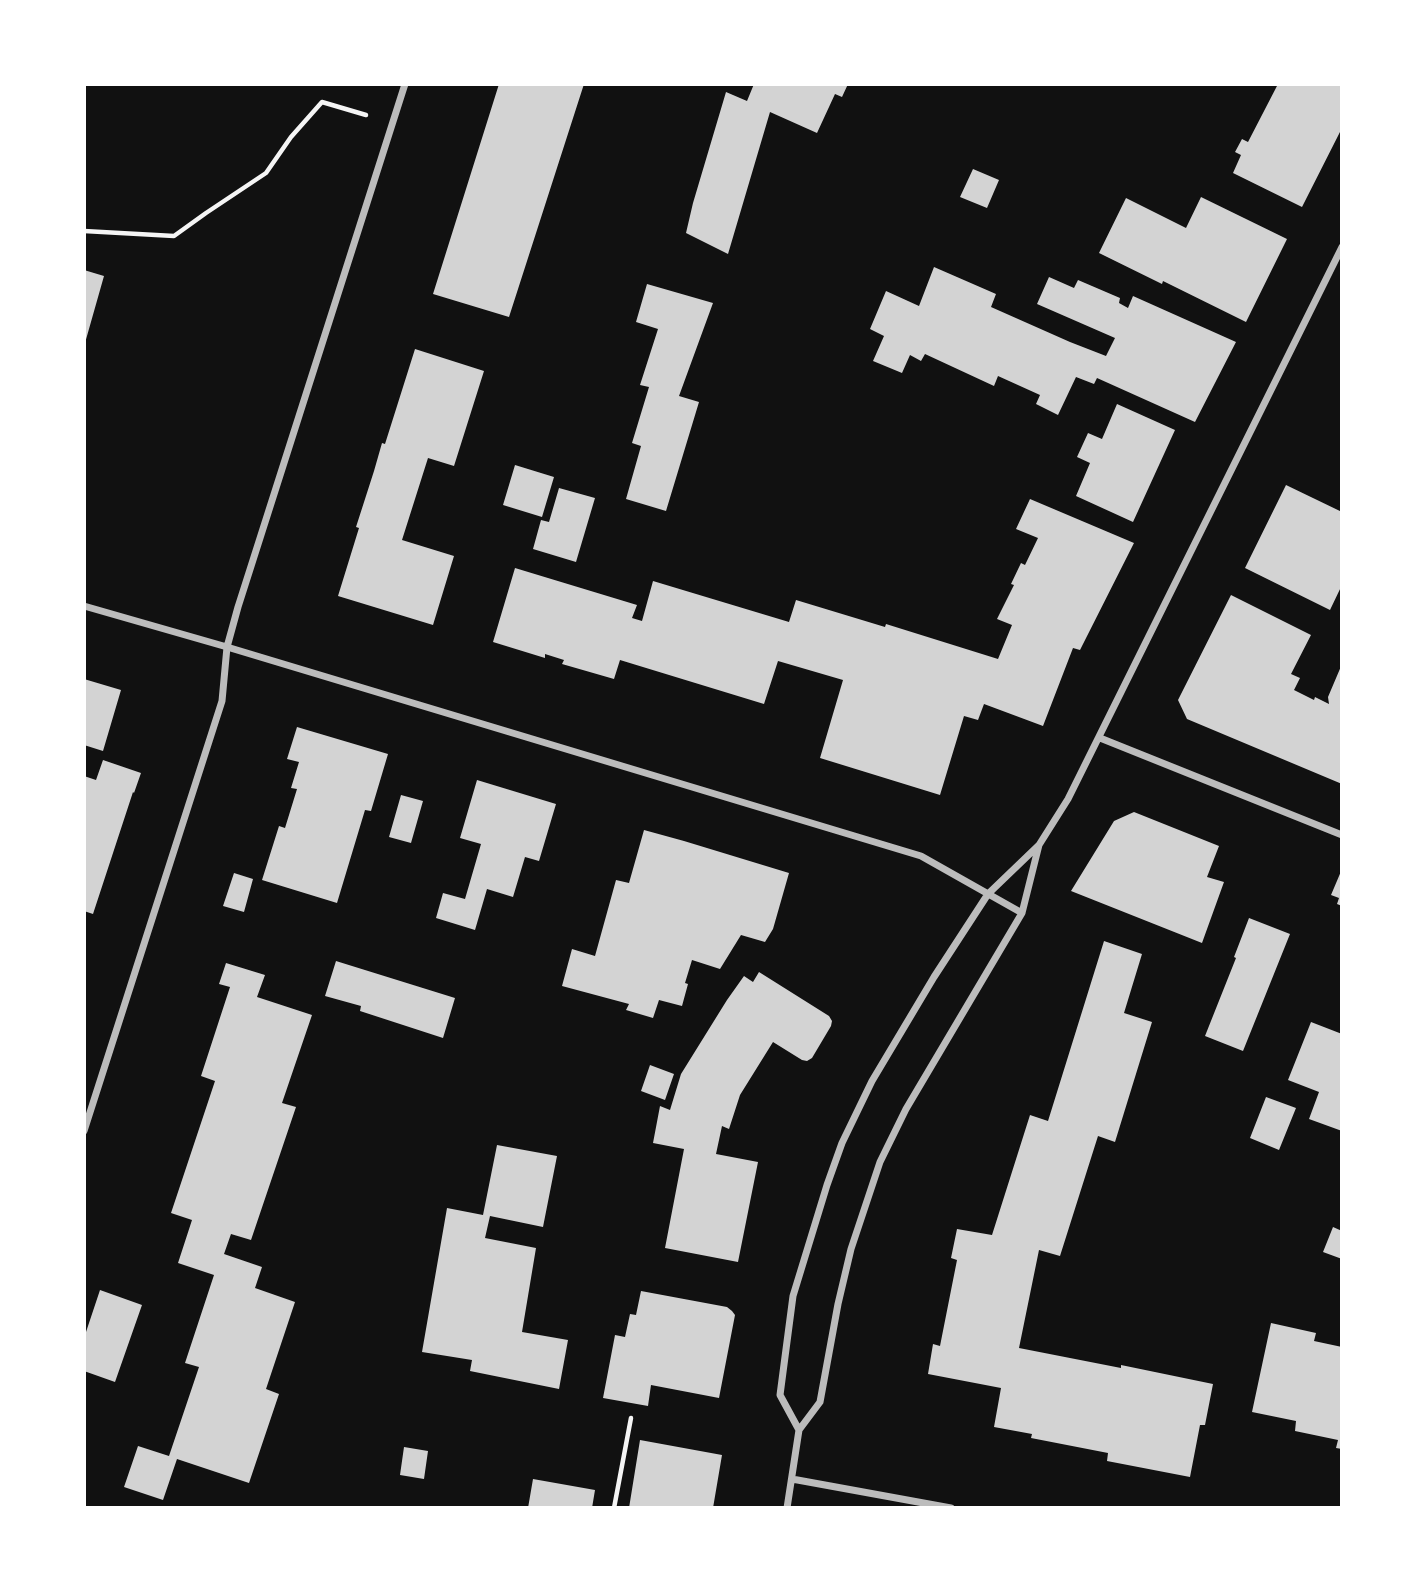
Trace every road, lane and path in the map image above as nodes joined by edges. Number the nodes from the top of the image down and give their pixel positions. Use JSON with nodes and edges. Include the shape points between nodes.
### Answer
{"nodes":[{"id":1,"x":405,"y":84,"type":"edge"},
{"id":2,"x":335,"y":106,"type":"dead end"},
{"id":3,"x":84,"y":231,"type":"edge"},
{"id":4,"x":1342,"y":247,"type":"edge"},
{"id":5,"x":84,"y":606,"type":"edge"},
{"id":6,"x":227,"y":647,"type":"junction"},
{"id":7,"x":1100,"y":738,"type":"junction"},
{"id":8,"x":1342,"y":835,"type":"edge"},
{"id":9,"x":1039,"y":845,"type":"junction"},
{"id":10,"x":988,"y":894,"type":"junction"},
{"id":11,"x":1023,"y":913,"type":"junction"},
{"id":12,"x":84,"y":1131,"type":"edge"},
{"id":13,"x":631,"y":1418,"type":"dead end"},
{"id":14,"x":799,"y":1430,"type":"junction"},
{"id":15,"x":792,"y":1479,"type":"junction"},
{"id":16,"x":614,"y":1508,"type":"edge"},
{"id":17,"x":787,"y":1508,"type":"edge"},
{"id":18,"x":951,"y":1508,"type":"edge"}],
"edges":[{"from":1,"to":6,"type":"street"},
{"from":2,"to":3,"type":"path","via":[[322,102],[266,173],[174,236]]},
{"from":4,"to":7,"type":"street"},
{"from":5,"to":6,"type":"street"},
{"from":6,"to":10,"type":"street","via":[[920,856]]},
{"from":6,"to":12,"type":"street","via":[[222,701]]},
{"from":7,"to":8,"type":"street"},
{"from":7,"to":9,"type":"street"},
{"from":9,"to":10,"type":"street"},
{"from":9,"to":11,"type":"street"},
{"from":10,"to":11,"type":"street"},
{"from":10,"to":14,"type":"street","via":[[872,1081],[827,1185],[793,1296],[780,1395]]},
{"from":11,"to":14,"type":"street","via":[[906,1109],[880,1162],[851,1249],[820,1402]]},
{"from":13,"to":16,"type":"path"},
{"from":14,"to":15,"type":"street"},
{"from":15,"to":17,"type":"street"},
{"from":15,"to":18,"type":"street"}]}
